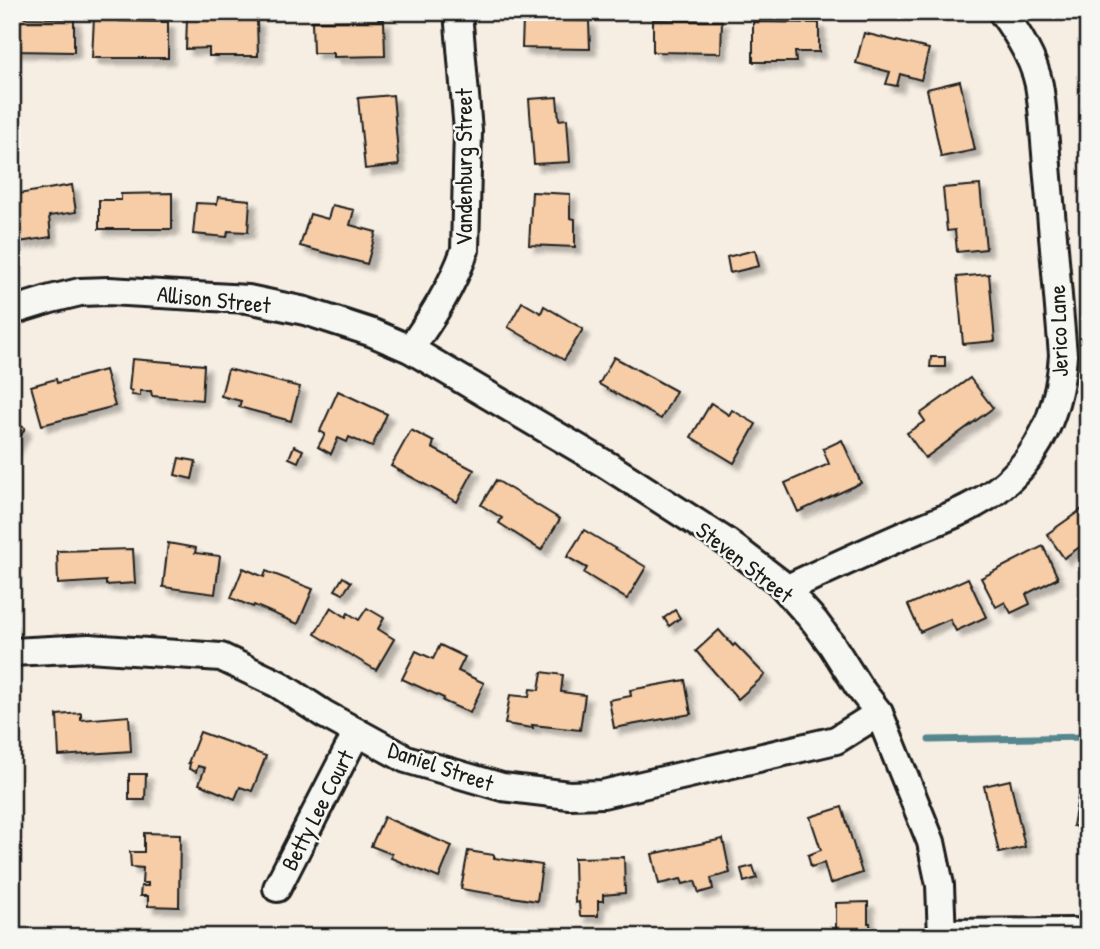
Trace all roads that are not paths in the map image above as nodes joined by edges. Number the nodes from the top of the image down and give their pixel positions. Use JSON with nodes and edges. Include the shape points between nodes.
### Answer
{"nodes":[{"id":1,"x":458,"y":12,"type":"edge"},
{"id":2,"x":1002,"y":12,"type":"edge"},
{"id":3,"x":12,"y":311,"type":"edge"},
{"id":4,"x":410,"y":349,"type":"junction"},
{"id":5,"x":786,"y":589,"type":"junction"},
{"id":6,"x":12,"y":652,"type":"edge"},
{"id":7,"x":879,"y":713,"type":"junction"},
{"id":8,"x":357,"y":732,"type":"junction"},
{"id":9,"x":277,"y":888,"type":"dead end"},
{"id":10,"x":1074,"y":932,"type":"dead end"},
{"id":11,"x":942,"y":935,"type":"edge"}],
"edges":[{"from":1,"to":4,"type":"street","name":"Vandenburg Street","via":[[468,131],[465,250],[438,310]]},
{"from":2,"to":5,"type":"street","name":"Jerico Lane","via":[[1039,83],[1063,355],[1051,420],[1029,459],[1006,483],[976,503]]},
{"from":3,"to":4,"type":"street","name":"Allison Street","via":[[80,292],[248,299],[305,311]]},
{"from":4,"to":5,"type":"street","name":"Steven Street","via":[[684,514]]},
{"from":5,"to":7,"type":"street","name":"Steven Street"},
{"from":6,"to":8,"type":"street","name":"Daniel Street","via":[[89,648],[221,657],[278,684]]},
{"from":7,"to":8,"type":"street","name":"Daniel Street","via":[[836,740],[603,794],[502,788],[406,759]]},
{"from":7,"to":11,"type":"street","name":"Steven Street","via":[[931,842],[940,885]]},
{"from":8,"to":9,"type":"street","name":"Betty Lee Court"},
{"from":10,"to":11,"type":"street"}]}
